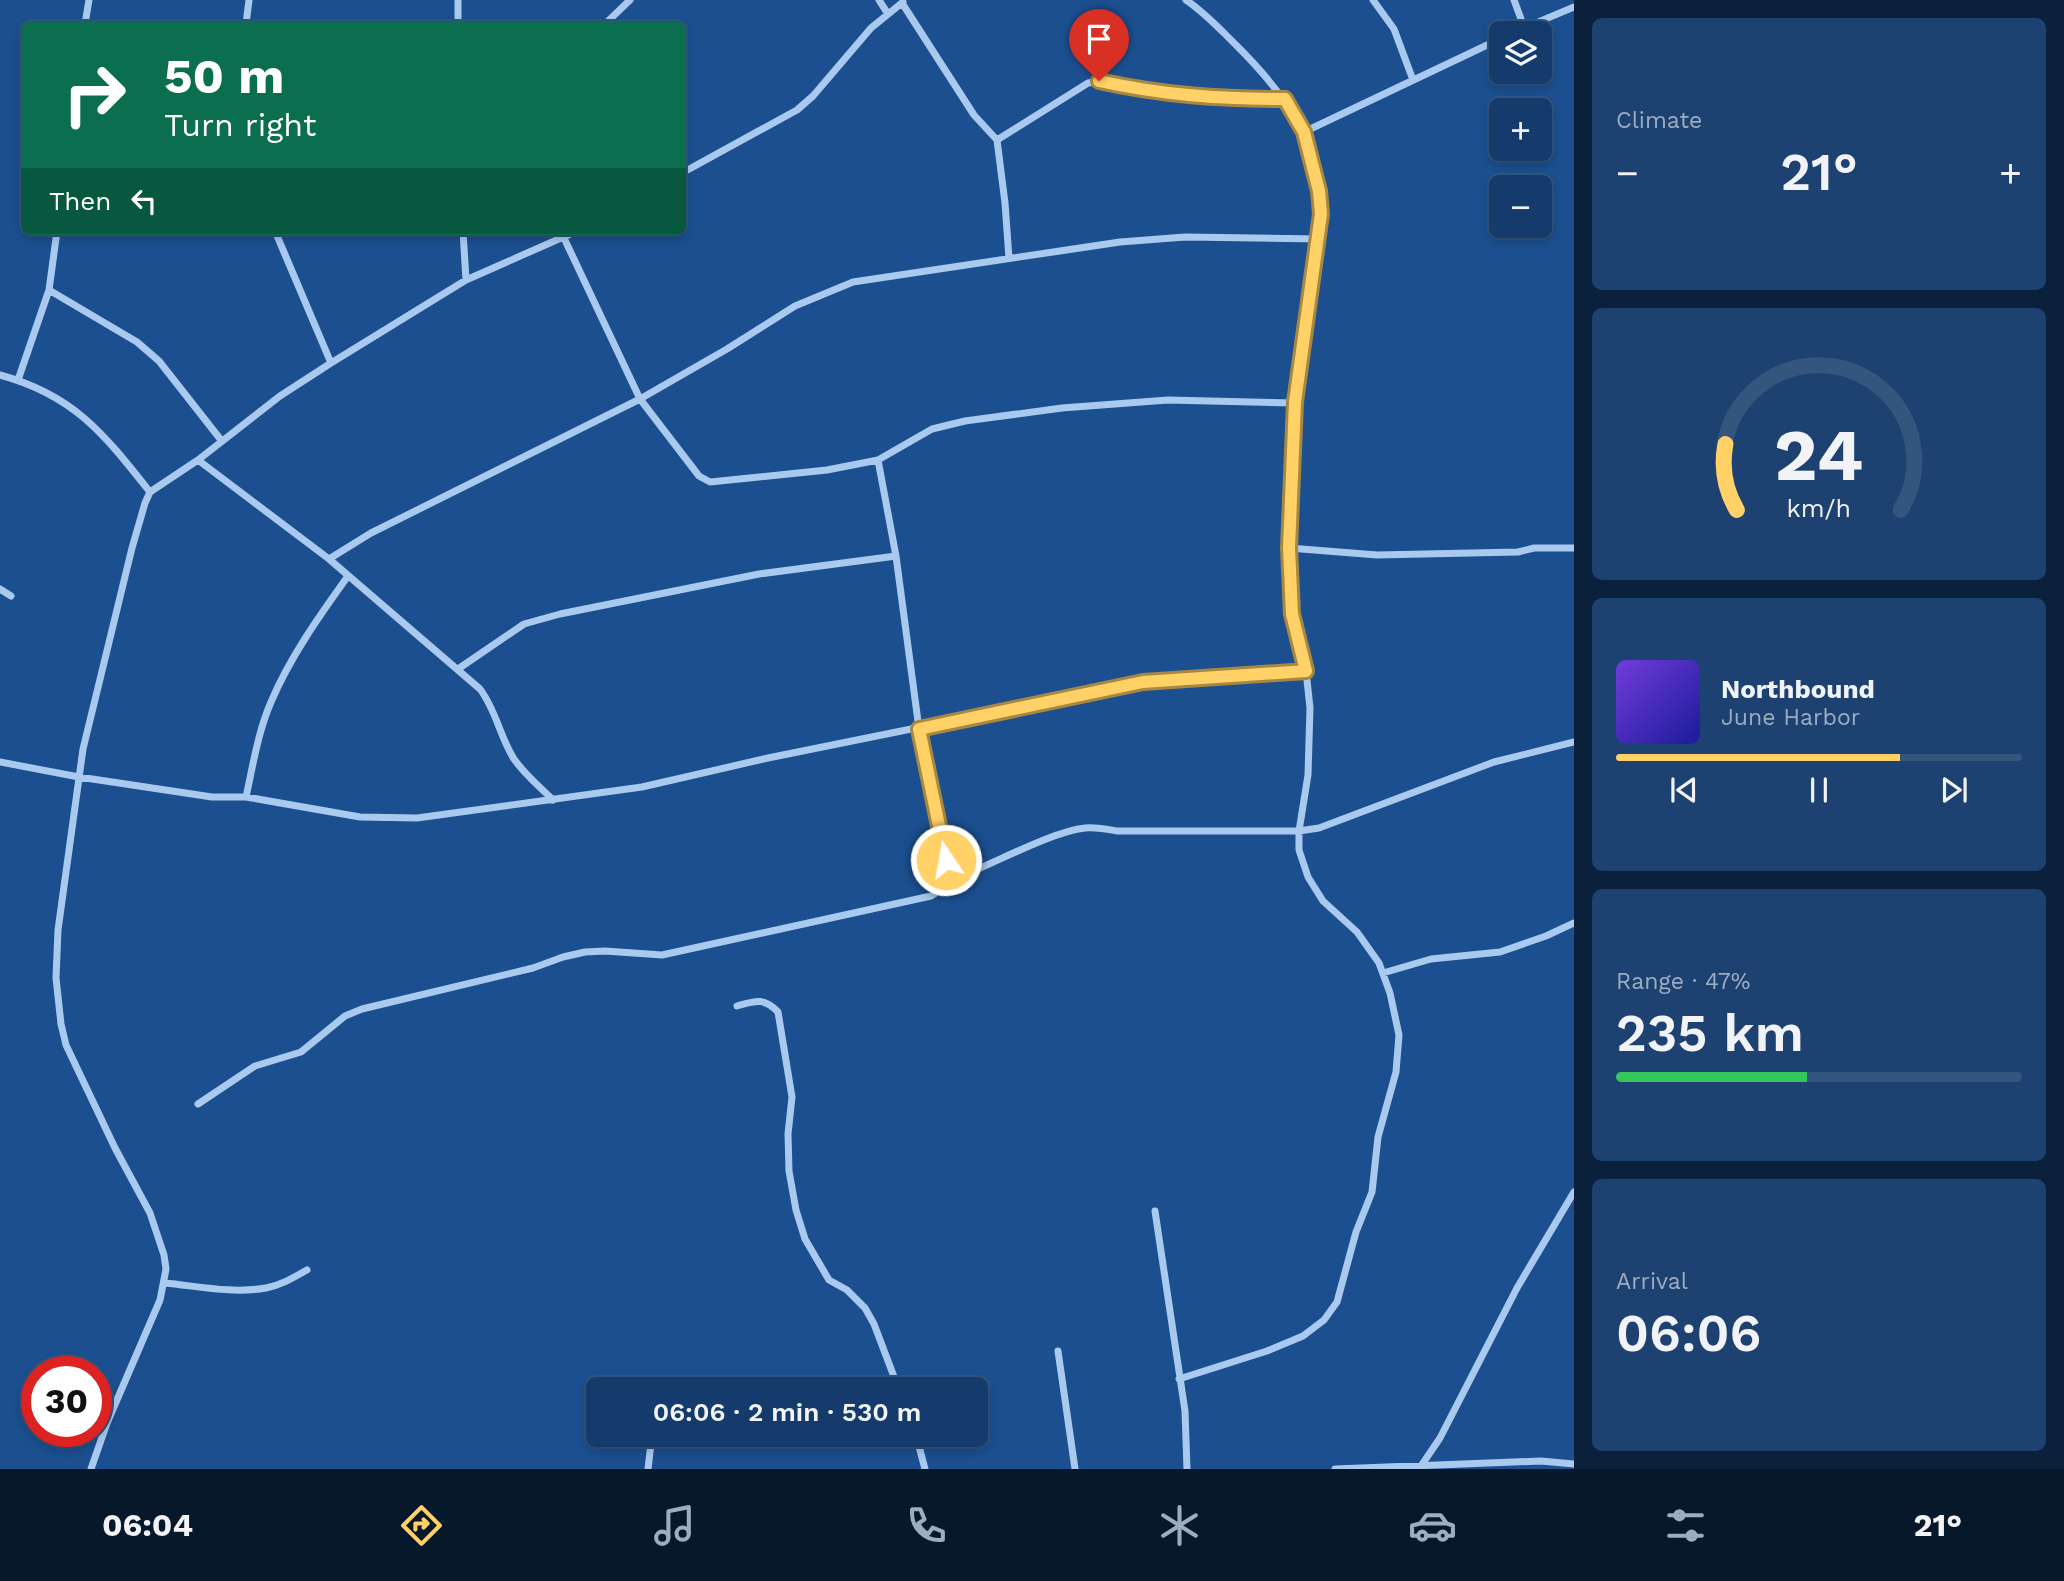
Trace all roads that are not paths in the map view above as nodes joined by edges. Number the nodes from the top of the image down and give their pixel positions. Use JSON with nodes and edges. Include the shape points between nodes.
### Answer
{"nodes":[{"id":1,"x":89,"y":0,"type":"edge"},
{"id":2,"x":249,"y":0,"type":"edge"},
{"id":3,"x":458,"y":0,"type":"edge"},
{"id":4,"x":631,"y":0,"type":"edge"},
{"id":5,"x":879,"y":0,"type":"edge"},
{"id":6,"x":1186,"y":0,"type":"edge"},
{"id":7,"x":1373,"y":0,"type":"edge"},
{"id":8,"x":1514,"y":0,"type":"edge"},
{"id":9,"x":903,"y":1,"type":"edge"},
{"id":10,"x":1574,"y":7,"type":"edge"},
{"id":11,"x":888,"y":14,"type":"junction"},
{"id":12,"x":86,"y":21,"type":"edge"},
{"id":13,"x":246,"y":21,"type":"edge"},
{"id":14,"x":458,"y":21,"type":"edge"},
{"id":15,"x":608,"y":21,"type":"edge"},
{"id":16,"x":1522,"y":21,"type":"edge"},
{"id":17,"x":1539,"y":21,"type":"edge"},
{"id":18,"x":1489,"y":44,"type":"edge"},
{"id":19,"x":1413,"y":80,"type":"junction"},
{"id":20,"x":1285,"y":99,"type":"junction"},
{"id":21,"x":1304,"y":132,"type":"junction"},
{"id":22,"x":997,"y":140,"type":"junction"},
{"id":23,"x":686,"y":171,"type":"edge"},
{"id":24,"x":57,"y":235,"type":"edge"},
{"id":25,"x":277,"y":235,"type":"edge"},
{"id":26,"x":463,"y":235,"type":"edge"},
{"id":27,"x":570,"y":235,"type":"edge"},
{"id":28,"x":564,"y":238,"type":"junction"},
{"id":29,"x":1319,"y":239,"type":"junction"},
{"id":30,"x":1009,"y":258,"type":"junction"},
{"id":31,"x":466,"y":280,"type":"junction"},
{"id":32,"x":50,"y":290,"type":"junction"},
{"id":33,"x":331,"y":363,"type":"junction"},
{"id":34,"x":0,"y":375,"type":"edge"},
{"id":35,"x":18,"y":380,"type":"junction"},
{"id":36,"x":640,"y":399,"type":"junction"},
{"id":37,"x":1295,"y":402,"type":"junction"},
{"id":38,"x":221,"y":440,"type":"junction"},
{"id":39,"x":198,"y":460,"type":"junction"},
{"id":40,"x":878,"y":460,"type":"junction"},
{"id":41,"x":150,"y":492,"type":"junction"},
{"id":42,"x":1289,"y":548,"type":"junction"},
{"id":43,"x":1574,"y":548,"type":"edge"},
{"id":44,"x":896,"y":556,"type":"junction"},
{"id":45,"x":329,"y":559,"type":"junction"},
{"id":46,"x":348,"y":576,"type":"junction"},
{"id":47,"x":0,"y":589,"type":"edge"},
{"id":48,"x":11,"y":596,"type":"dead end"},
{"id":49,"x":458,"y":669,"type":"junction"},
{"id":50,"x":1306,"y":671,"type":"junction"},
{"id":51,"x":919,"y":729,"type":"junction"},
{"id":52,"x":1574,"y":742,"type":"edge"},
{"id":53,"x":0,"y":762,"type":"edge"},
{"id":54,"x":79,"y":777,"type":"junction"},
{"id":55,"x":246,"y":797,"type":"junction"},
{"id":56,"x":554,"y":800,"type":"junction"},
{"id":57,"x":1299,"y":831,"type":"junction"},
{"id":58,"x":953,"y":870,"type":"junction"},
{"id":59,"x":1574,"y":923,"type":"edge"},
{"id":60,"x":1382,"y":973,"type":"junction"},
{"id":61,"x":737,"y":1006,"type":"dead end"},
{"id":62,"x":198,"y":1104,"type":"dead end"},
{"id":63,"x":1574,"y":1192,"type":"edge"},
{"id":64,"x":1155,"y":1211,"type":"dead end"},
{"id":65,"x":307,"y":1270,"type":"dead end"},
{"id":66,"x":165,"y":1283,"type":"junction"},
{"id":67,"x":1058,"y":1351,"type":"dead end"},
{"id":68,"x":895,"y":1377,"type":"edge"},
{"id":69,"x":1179,"y":1379,"type":"junction"},
{"id":70,"x":651,"y":1447,"type":"edge"},
{"id":71,"x":919,"y":1447,"type":"edge"},
{"id":72,"x":1574,"y":1464,"type":"edge"},
{"id":73,"x":1420,"y":1468,"type":"edge"},
{"id":74,"x":91,"y":1469,"type":"edge"},
{"id":75,"x":648,"y":1469,"type":"edge"},
{"id":76,"x":925,"y":1469,"type":"edge"},
{"id":77,"x":1074,"y":1469,"type":"edge"},
{"id":78,"x":1187,"y":1469,"type":"edge"},
{"id":79,"x":1335,"y":1469,"type":"edge"}],
"edges":[{"from":1,"to":12,"type":"street"},
{"from":2,"to":13,"type":"street"},
{"from":3,"to":14,"type":"street"},
{"from":4,"to":15,"type":"street"},
{"from":5,"to":11,"type":"street"},
{"from":6,"to":20,"type":"street","via":[[1247,56]]},
{"from":7,"to":19,"type":"street","via":[[1394,29]]},
{"from":8,"to":16,"type":"street"},
{"from":9,"to":11,"type":"street"},
{"from":9,"to":22,"type":"street","via":[[974,115]]},
{"from":10,"to":17,"type":"street"},
{"from":11,"to":23,"type":"street","via":[[797,110]]},
{"from":18,"to":19,"type":"street"},
{"from":19,"to":21,"type":"street"},
{"from":20,"to":21,"type":"street"},
{"from":20,"to":22,"type":"street","via":[[1198,97],[1099,81],[1088,83]]},
{"from":21,"to":29,"type":"street","via":[[1319,191]]},
{"from":22,"to":30,"type":"street"},
{"from":24,"to":32,"type":"street"},
{"from":25,"to":33,"type":"street"},
{"from":26,"to":31,"type":"street"},
{"from":27,"to":28,"type":"street"},
{"from":28,"to":31,"type":"street"},
{"from":28,"to":36,"type":"street"},
{"from":29,"to":30,"type":"street","via":[[1185,237]]},
{"from":29,"to":37,"type":"street"},
{"from":30,"to":36,"type":"street","via":[[853,282],[795,306]]},
{"from":31,"to":33,"type":"street"},
{"from":32,"to":35,"type":"street"},
{"from":32,"to":38,"type":"street","via":[[137,342],[159,361]]},
{"from":33,"to":38,"type":"street"},
{"from":34,"to":35,"type":"street"},
{"from":35,"to":41,"type":"street","via":[[68,404],[91,423]]},
{"from":36,"to":40,"type":"street","via":[[699,476],[710,482]]},
{"from":36,"to":45,"type":"street","via":[[371,533]]},
{"from":37,"to":40,"type":"street","via":[[1168,400],[979,419],[932,429]]},
{"from":37,"to":42,"type":"street"},
{"from":38,"to":39,"type":"street"},
{"from":39,"to":41,"type":"street"},
{"from":39,"to":45,"type":"street"},
{"from":40,"to":44,"type":"street"},
{"from":41,"to":54,"type":"street","via":[[131,548]]},
{"from":42,"to":43,"type":"street","via":[[1377,555]]},
{"from":42,"to":50,"type":"street","via":[[1292,614]]},
{"from":44,"to":49,"type":"street","via":[[759,574],[560,614],[524,624]]},
{"from":44,"to":51,"type":"street"},
{"from":45,"to":46,"type":"street"},
{"from":46,"to":49,"type":"street"},
{"from":46,"to":55,"type":"street","via":[[312,626],[272,700]]},
{"from":47,"to":48,"type":"street"},
{"from":49,"to":56,"type":"street","via":[[491,704],[513,757]]},
{"from":50,"to":51,"type":"street","via":[[1143,682]]},
{"from":50,"to":57,"type":"street","via":[[1308,775]]},
{"from":51,"to":56,"type":"street","via":[[642,787]]},
{"from":51,"to":58,"type":"street","via":[[943,849]]},
{"from":52,"to":57,"type":"street","via":[[1494,762],[1346,819]]},
{"from":53,"to":54,"type":"street"},
{"from":54,"to":55,"type":"street","via":[[212,797]]},
{"from":54,"to":66,"type":"street","via":[[58,930],[56,978],[61,1024],[75,1066],[150,1213],[164,1255]]},
{"from":55,"to":56,"type":"street","via":[[349,816],[392,818]]},
{"from":57,"to":58,"type":"street","via":[[1083,828],[978,869]]},
{"from":57,"to":60,"type":"street","via":[[1299,850],[1308,877],[1323,901],[1357,932]]},
{"from":58,"to":62,"type":"street","via":[[945,887],[931,896],[662,955],[585,952],[362,1009],[345,1016],[301,1052],[255,1066]]},
{"from":59,"to":60,"type":"street","via":[[1500,952],[1431,959]]},
{"from":60,"to":69,"type":"street","via":[[1399,1035],[1396,1072],[1378,1137],[1372,1192],[1337,1302],[1324,1320],[1303,1336]]},
{"from":61,"to":68,"type":"street","via":[[755,1001],[769,1004],[778,1013],[792,1097],[789,1171],[805,1239],[830,1280],[865,1308]]},
{"from":63,"to":73,"type":"street"},
{"from":64,"to":69,"type":"street"},
{"from":65,"to":66,"type":"street","via":[[265,1288]]},
{"from":66,"to":74,"type":"street"},
{"from":67,"to":77,"type":"street"},
{"from":69,"to":78,"type":"street"},
{"from":70,"to":75,"type":"street"},
{"from":71,"to":76,"type":"street"},
{"from":72,"to":73,"type":"street","via":[[1541,1461]]},
{"from":73,"to":79,"type":"street"}]}
